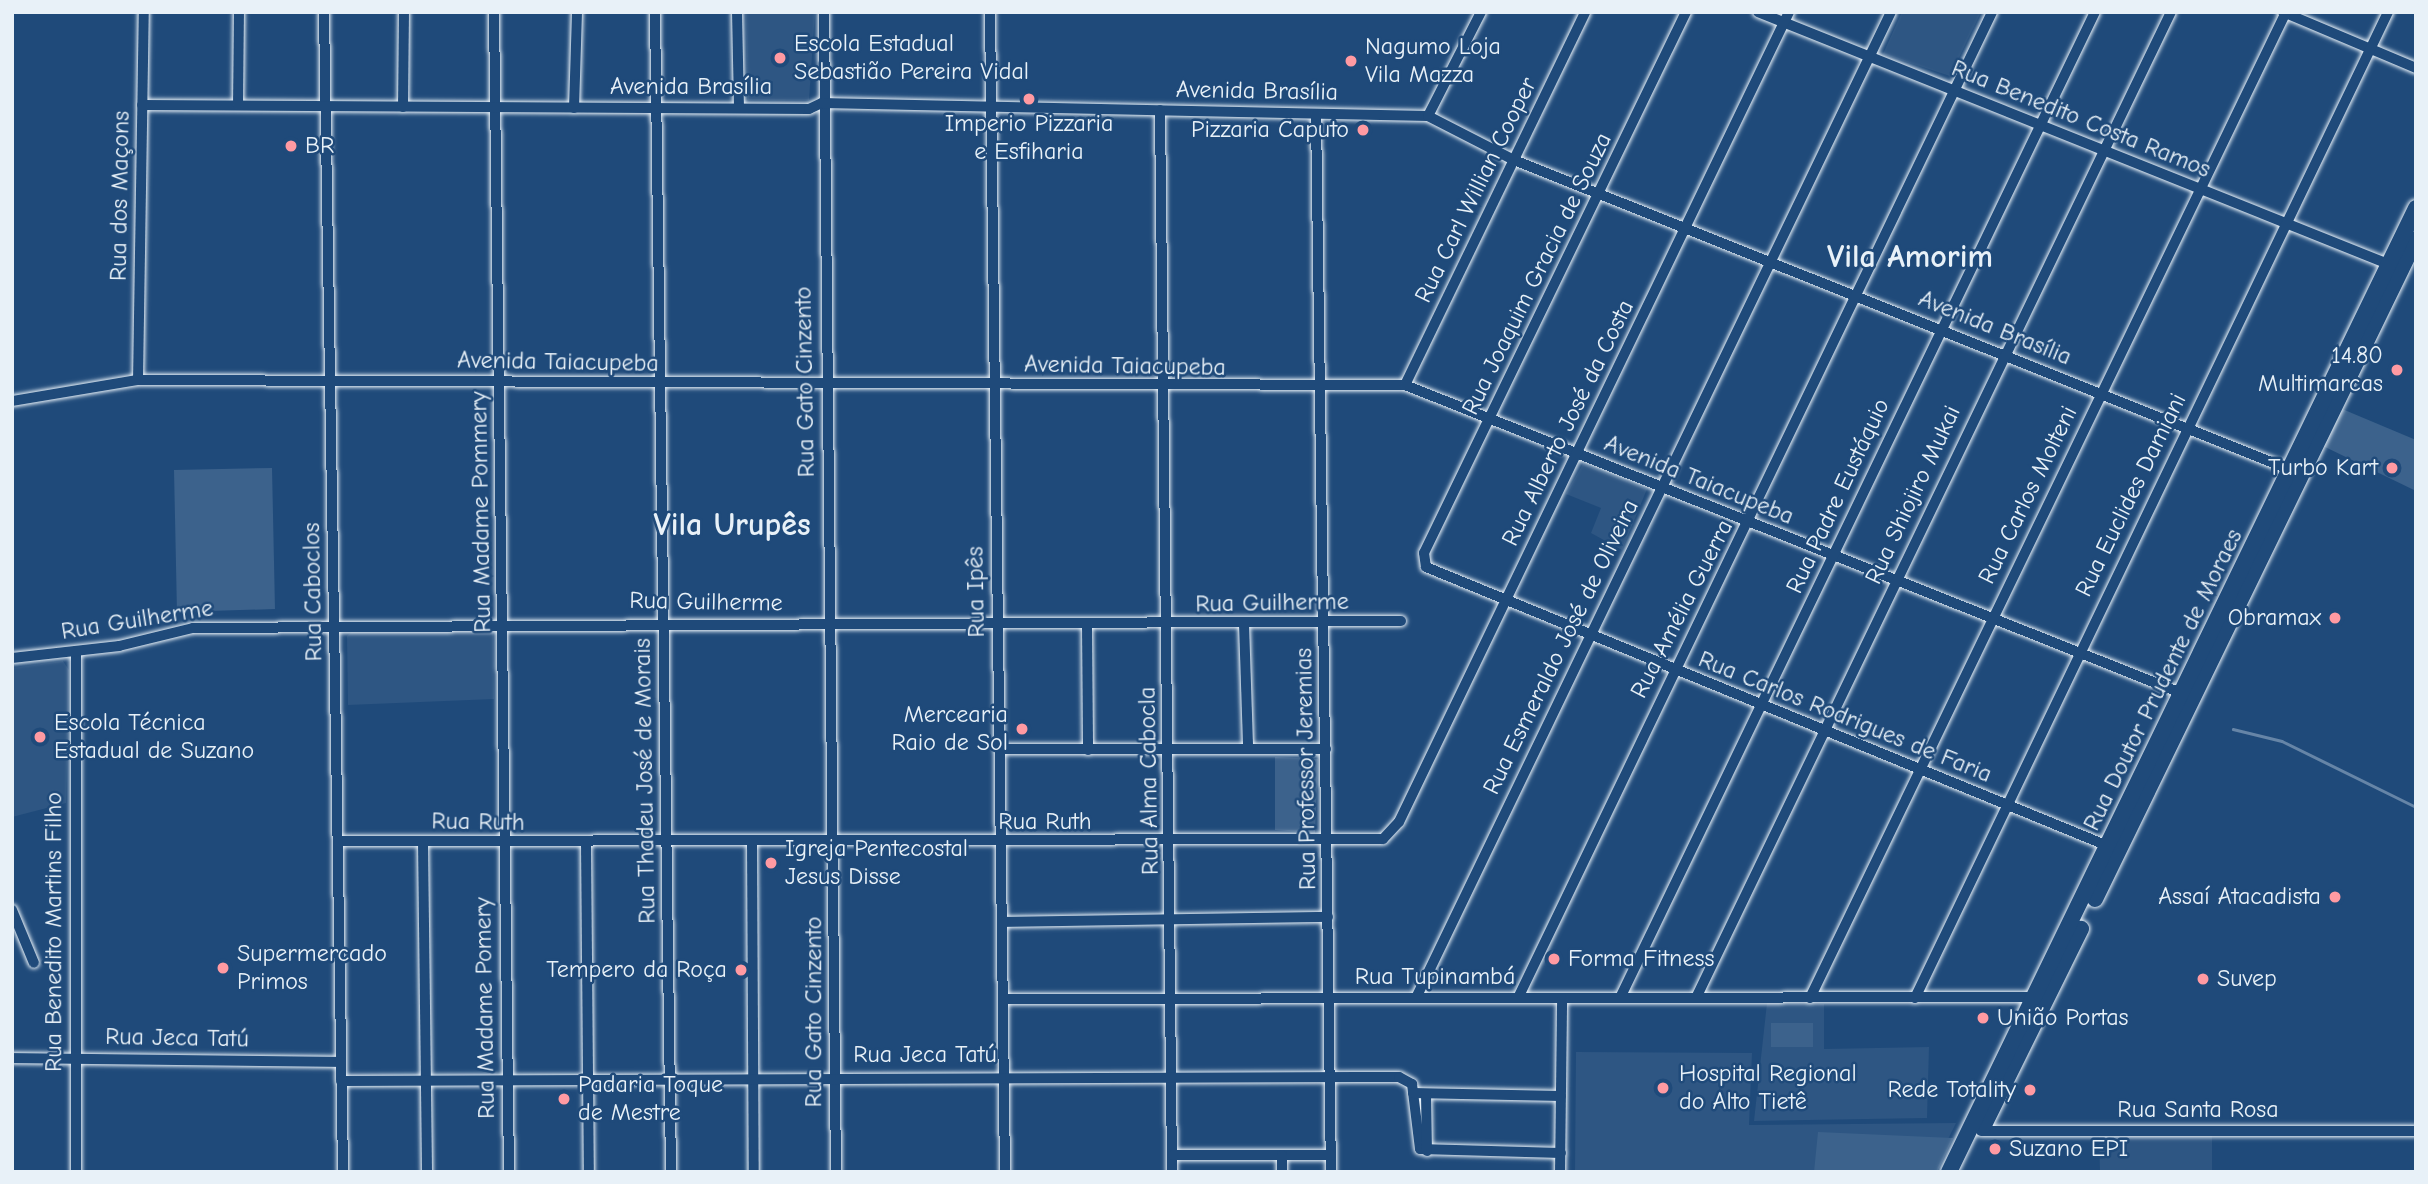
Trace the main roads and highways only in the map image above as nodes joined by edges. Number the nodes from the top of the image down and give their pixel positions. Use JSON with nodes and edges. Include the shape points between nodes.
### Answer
{"nodes":[{"id":1,"x":2416,"y":208,"type":"edge"},
{"id":2,"x":2416,"y":239,"type":"edge"},
{"id":3,"x":2295,"y":472,"type":"junction"},
{"id":4,"x":2075,"y":916,"type":"junction"},
{"id":5,"x":2061,"y":968,"type":"junction"},
{"id":6,"x":2040,"y":998,"type":"junction"},
{"id":7,"x":1949,"y":1172,"type":"edge"},
{"id":8,"x":1961,"y":1172,"type":"edge"}],
"edges":[{"from":1,"to":3,"type":"highway","name":"Rua Doutor Prudente de Moraes"},
{"from":2,"to":3,"type":"highway","name":"Rua Doutor Prudente de Moraes"},
{"from":3,"to":4,"type":"highway","name":"Rua Doutor Prudente de Moraes","via":[[2181,693]]},
{"from":3,"to":5,"type":"highway","name":"Rua Doutor Prudente de Moraes"},
{"from":4,"to":5,"type":"highway"},
{"from":4,"to":6,"type":"highway","name":"Rua Doutor Prudente de Moraes"},
{"from":5,"to":6,"type":"highway","name":"Rua Doutor Prudente de Moraes"},
{"from":6,"to":7,"type":"highway","name":"Rua Doutor Prudente de Moraes"},
{"from":6,"to":8,"type":"highway","name":"Rua Doutor Prudente de Moraes"}]}
